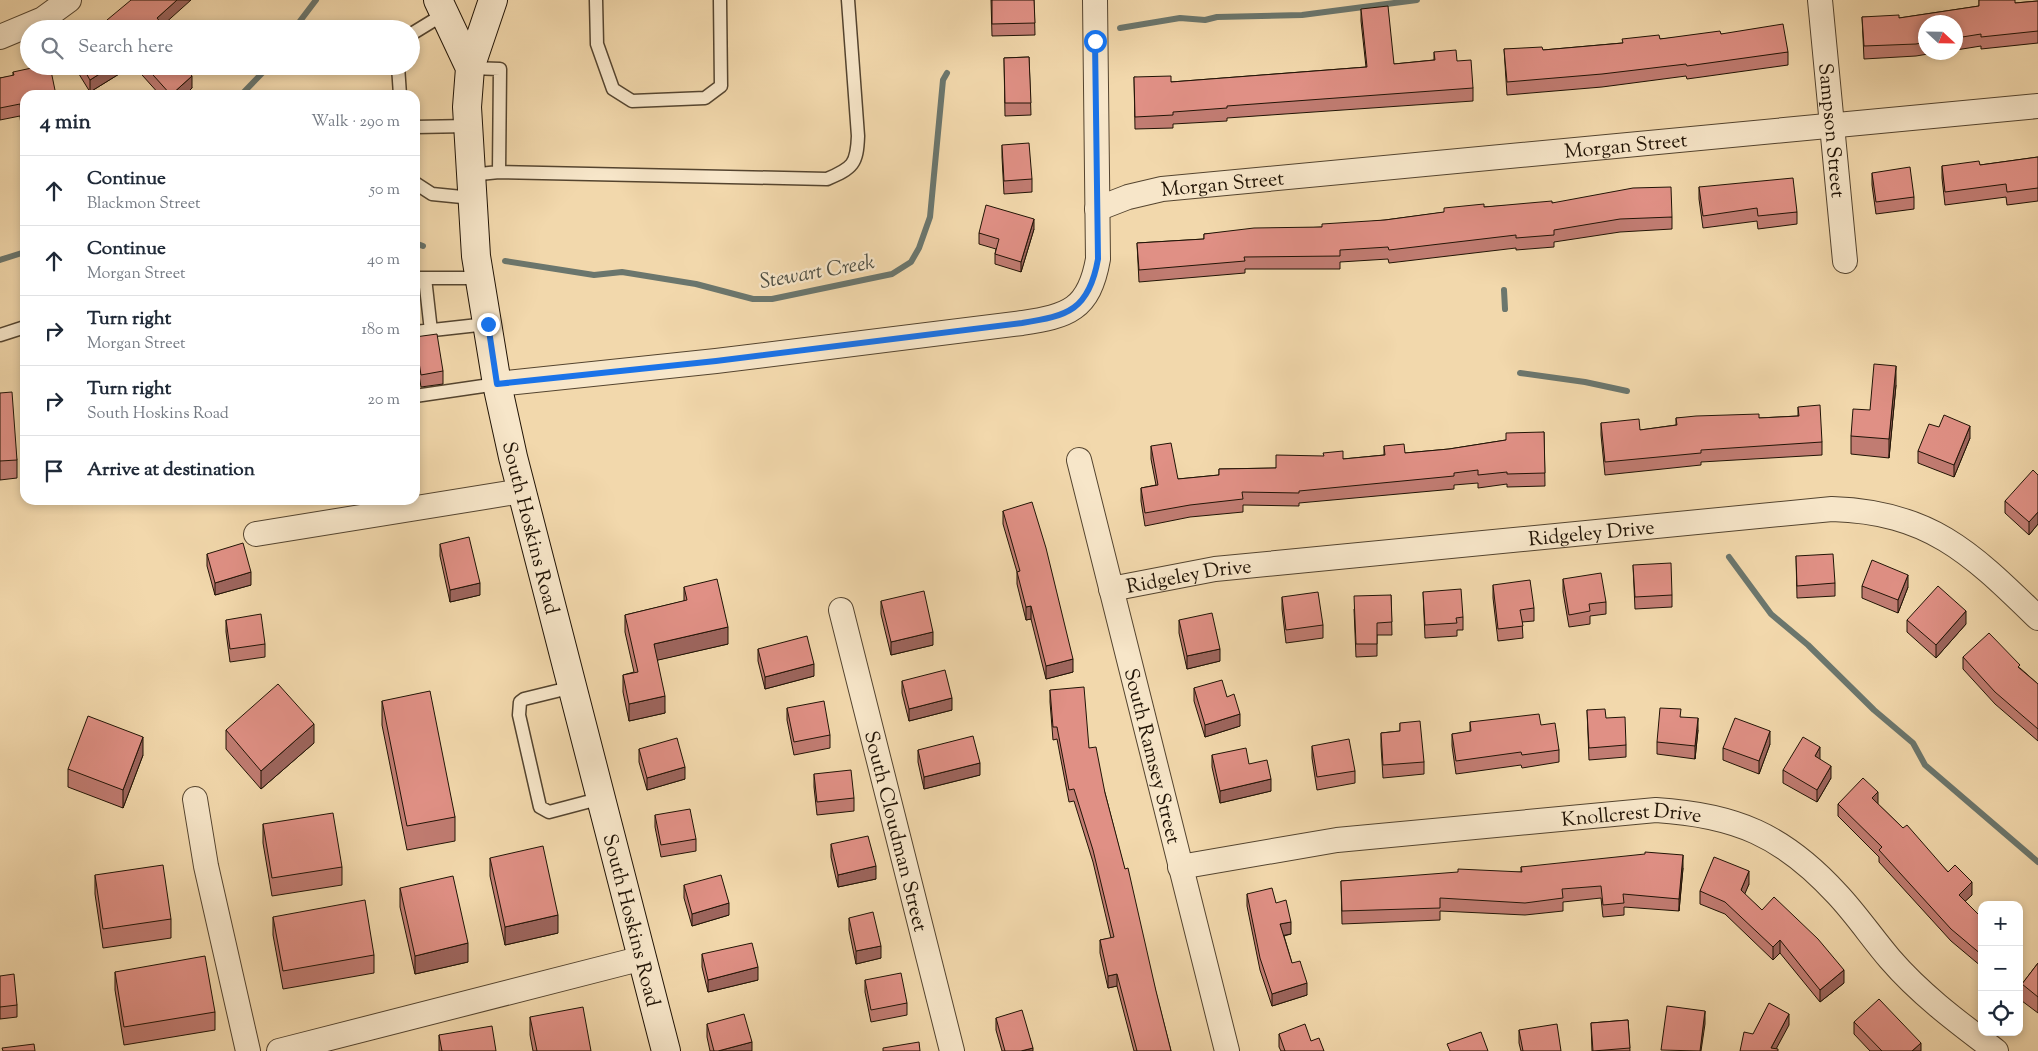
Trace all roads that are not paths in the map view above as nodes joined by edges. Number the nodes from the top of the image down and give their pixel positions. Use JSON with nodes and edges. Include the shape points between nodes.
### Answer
{"nodes":[{"id":1,"x":69,"y":0,"type":"edge"},
{"id":2,"x":493,"y":0,"type":"edge"},
{"id":3,"x":596,"y":0,"type":"edge"},
{"id":4,"x":720,"y":0,"type":"edge"},
{"id":5,"x":848,"y":0,"type":"edge"},
{"id":6,"x":1095,"y":0,"type":"edge"},
{"id":7,"x":1820,"y":0,"type":"edge"},
{"id":8,"x":441,"y":7,"type":"edge"},
{"id":9,"x":43,"y":20,"type":"edge"},
{"id":10,"x":420,"y":26,"type":"edge"},
{"id":11,"x":20,"y":29,"type":"edge"},
{"id":12,"x":0,"y":37,"type":"edge"},
{"id":13,"x":470,"y":68,"type":"junction"},
{"id":14,"x":399,"y":75,"type":"edge"},
{"id":15,"x":400,"y":90,"type":"edge"},
{"id":16,"x":2038,"y":106,"type":"edge"},
{"id":17,"x":468,"y":126,"type":"junction"},
{"id":18,"x":1831,"y":126,"type":"junction"},
{"id":19,"x":420,"y":127,"type":"edge"},
{"id":20,"x":499,"y":172,"type":"junction"},
{"id":21,"x":420,"y":186,"type":"edge"},
{"id":22,"x":471,"y":186,"type":"junction"},
{"id":23,"x":1097,"y":209,"type":"junction"},
{"id":24,"x":1844,"y":261,"type":"dead end"},
{"id":25,"x":420,"y":278,"type":"edge"},
{"id":26,"x":480,"y":278,"type":"junction"},
{"id":27,"x":488,"y":324,"type":"junction"},
{"id":28,"x":20,"y":329,"type":"edge"},
{"id":29,"x":431,"y":330,"type":"junction"},
{"id":30,"x":420,"y":331,"type":"edge"},
{"id":31,"x":0,"y":335,"type":"edge"},
{"id":32,"x":497,"y":384,"type":"junction"},
{"id":33,"x":420,"y":395,"type":"edge"},
{"id":34,"x":1079,"y":460,"type":"dead end"},
{"id":35,"x":522,"y":491,"type":"junction"},
{"id":36,"x":256,"y":534,"type":"dead end"},
{"id":37,"x":1111,"y":590,"type":"junction"},
{"id":38,"x":841,"y":610,"type":"dead end"},
{"id":39,"x":2035,"y":610,"type":"edge"},
{"id":40,"x":573,"y":688,"type":"junction"},
{"id":41,"x":602,"y":798,"type":"junction"},
{"id":42,"x":195,"y":799,"type":"dead end"},
{"id":43,"x":1180,"y":867,"type":"junction"},
{"id":44,"x":643,"y":958,"type":"junction"},
{"id":45,"x":248,"y":1051,"type":"edge"},
{"id":46,"x":279,"y":1051,"type":"edge"},
{"id":47,"x":666,"y":1051,"type":"edge"},
{"id":48,"x":952,"y":1051,"type":"edge"},
{"id":49,"x":1227,"y":1051,"type":"edge"},
{"id":50,"x":1996,"y":1051,"type":"edge"}],
"edges":[{"from":1,"to":9,"type":"street"},
{"from":2,"to":13,"type":"street"},
{"from":3,"to":4,"type":"lane","via":[[597,44],[603,62],[613,89],[632,102],[705,98],[721,86]]},
{"from":5,"to":20,"type":"lane","via":[[858,136],[857,158],[847,171],[827,179]]},
{"from":6,"to":23,"type":"street"},
{"from":7,"to":18,"type":"street","name":"Sampson Street"},
{"from":8,"to":10,"type":"lane"},
{"from":8,"to":13,"type":"street","name":"South Hoskins Road"},
{"from":11,"to":12,"type":"street"},
{"from":13,"to":17,"type":"street","name":"South Hoskins Road"},
{"from":13,"to":20,"type":"lane","via":[[500,69]]},
{"from":14,"to":15,"type":"lane"},
{"from":16,"to":18,"type":"street","name":"Morgan Street"},
{"from":17,"to":19,"type":"lane"},
{"from":17,"to":22,"type":"street","name":"South Hoskins Road"},
{"from":18,"to":23,"type":"street","name":"Morgan Street","via":[[1162,189]]},
{"from":18,"to":24,"type":"street","name":"Sampson Street"},
{"from":20,"to":22,"type":"lane"},
{"from":21,"to":22,"type":"lane","via":[[432,194]]},
{"from":22,"to":26,"type":"street","name":"South Hoskins Road"},
{"from":23,"to":32,"type":"street","via":[[1095,278],[1080,303],[1055,318],[725,360]]},
{"from":25,"to":26,"type":"lane"},
{"from":25,"to":29,"type":"lane"},
{"from":26,"to":27,"type":"street","name":"South Hoskins Road"},
{"from":27,"to":29,"type":"lane"},
{"from":27,"to":32,"type":"street","name":"South Hoskins Road"},
{"from":28,"to":31,"type":"lane"},
{"from":29,"to":30,"type":"lane"},
{"from":32,"to":33,"type":"lane"},
{"from":32,"to":35,"type":"street","name":"South Hoskins Road"},
{"from":34,"to":37,"type":"street","name":"South Ramsey Street"},
{"from":35,"to":36,"type":"street"},
{"from":35,"to":40,"type":"street","name":"South Hoskins Road"},
{"from":37,"to":39,"type":"street","name":"Ridgeley Drive","via":[[1215,569],[1842,510],[1888,516],[1941,536],[1987,568]]},
{"from":37,"to":43,"type":"street","name":"South Ramsey Street"},
{"from":38,"to":48,"type":"street","name":"South Cloudman Street"},
{"from":40,"to":41,"type":"street","name":"South Hoskins Road"},
{"from":40,"to":41,"type":"lane","via":[[524,698],[520,702],[519,715],[540,807],[549,812]]},
{"from":41,"to":44,"type":"street","name":"South Hoskins Road"},
{"from":42,"to":45,"type":"street","via":[[206,866]]},
{"from":43,"to":49,"type":"street","name":"South Ramsey Street"},
{"from":43,"to":50,"type":"street","name":"Knollcrest Drive","via":[[1337,840],[1656,810],[1720,818],[1758,832],[1812,868],[1910,980]]},
{"from":44,"to":46,"type":"street"},
{"from":44,"to":47,"type":"street","name":"South Hoskins Road"}]}
